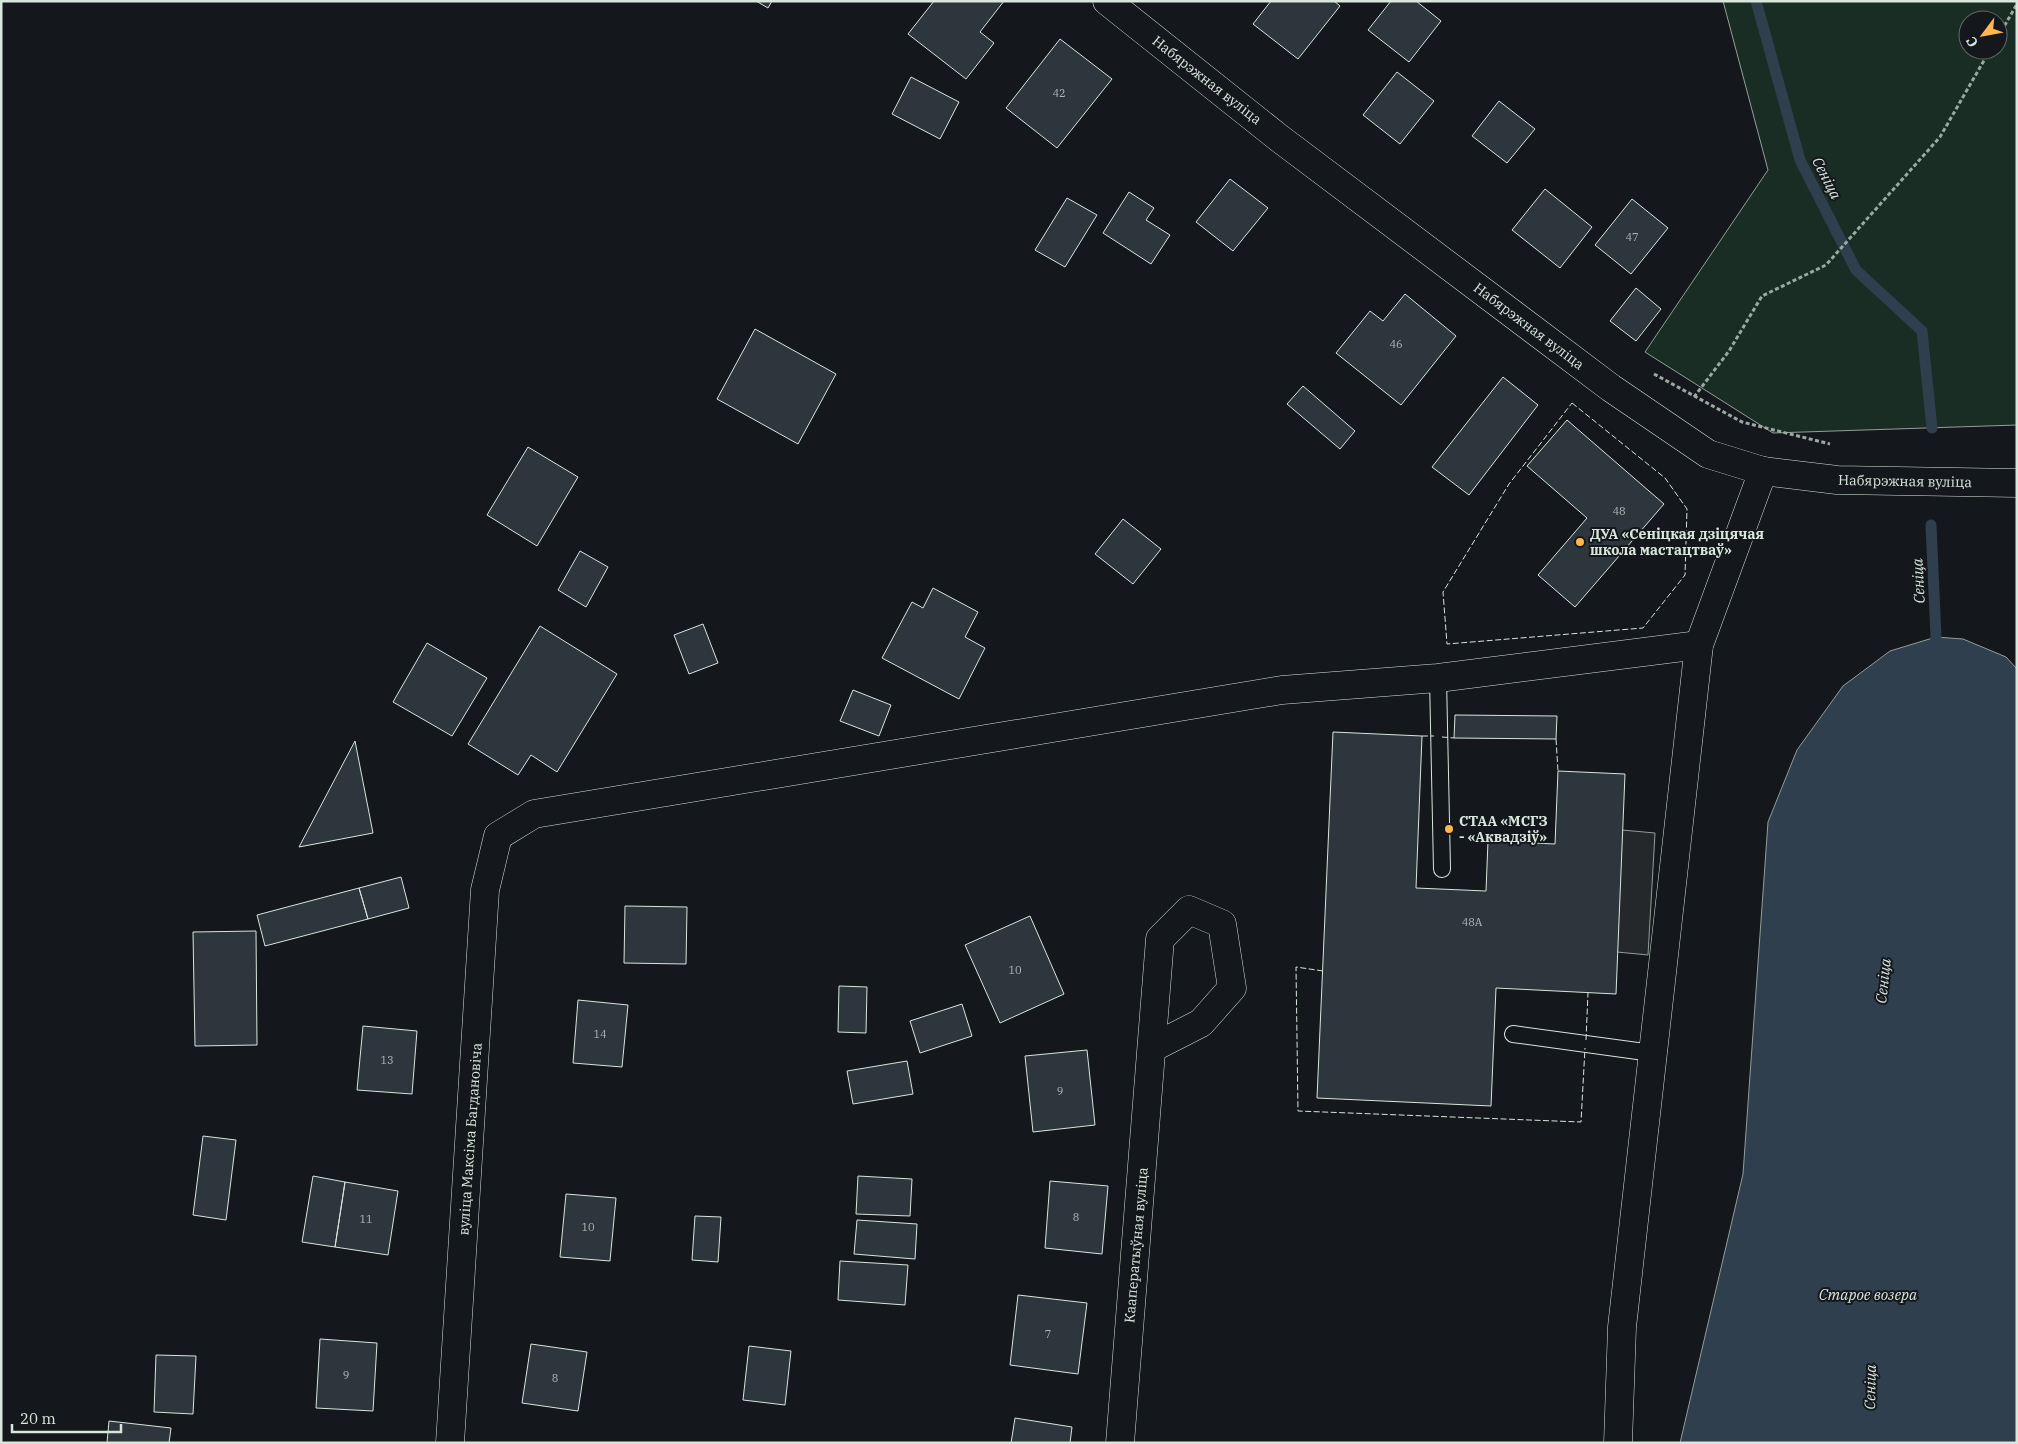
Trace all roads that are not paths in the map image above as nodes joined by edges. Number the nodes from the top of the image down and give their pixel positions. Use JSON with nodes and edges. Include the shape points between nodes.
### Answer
{"nodes":[{"id":1,"x":1107,"y":1,"type":"edge"},
{"id":2,"x":1763,"y":470,"type":"junction"},
{"id":3,"x":2017,"y":483,"type":"edge"},
{"id":4,"x":1699,"y":645,"type":"junction"},
{"id":5,"x":1438,"y":678,"type":"junction"},
{"id":6,"x":1442,"y":869,"type":"dead end"},
{"id":7,"x":1513,"y":1034,"type":"dead end"},
{"id":8,"x":1152,"y":1048,"type":"junction"},
{"id":9,"x":1652,"y":1052,"type":"junction"},
{"id":10,"x":450,"y":1443,"type":"edge"},
{"id":11,"x":1120,"y":1443,"type":"edge"},
{"id":12,"x":1618,"y":1443,"type":"edge"}],
"edges":[{"from":1,"to":2,"type":"street","name":"Набярэжная вуліца","via":[[1279,138],[1611,388],[1708,454]]},
{"from":2,"to":3,"type":"street","name":"Набярэжная вуліца","via":[[1837,480]]},
{"from":2,"to":4,"type":"street"},
{"from":4,"to":5,"type":"street"},
{"from":4,"to":9,"type":"street"},
{"from":5,"to":6,"type":"lane"},
{"from":5,"to":10,"type":"street","name":"вуліца Максіма Багдановіча","via":[[1282,690],[534,814],[498,836],[485,890]]},
{"from":7,"to":9,"type":"lane"},
{"from":8,"to":8,"type":"street","name":"Кааператыўная вуліца","via":[[1160,939],[1189,910],[1222,924],[1232,988],[1201,1023]]},
{"from":8,"to":11,"type":"street","name":"Кааператыўная вуліца"},
{"from":9,"to":12,"type":"street","via":[[1622,1327]]}]}
